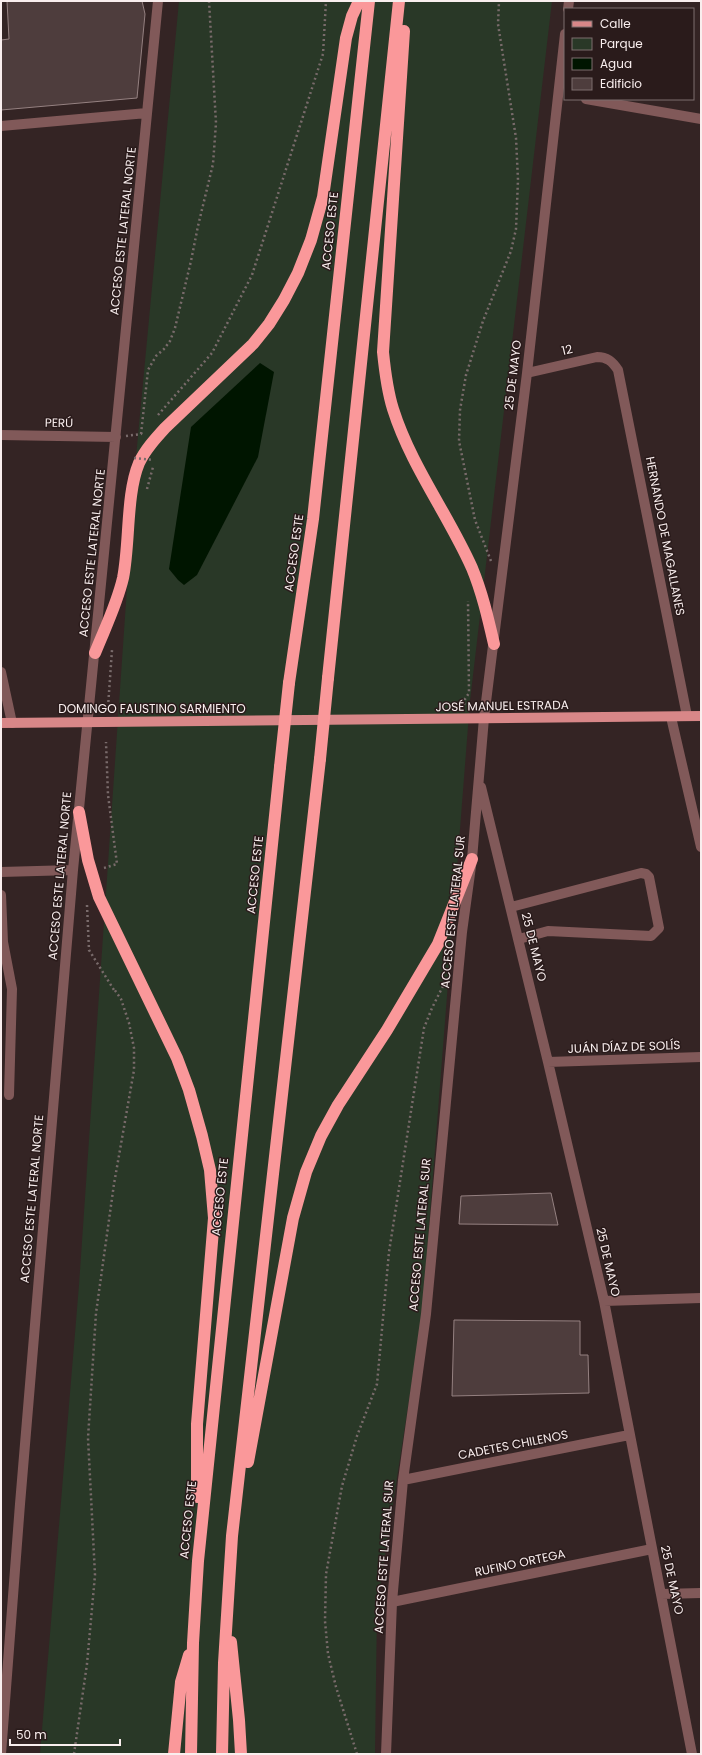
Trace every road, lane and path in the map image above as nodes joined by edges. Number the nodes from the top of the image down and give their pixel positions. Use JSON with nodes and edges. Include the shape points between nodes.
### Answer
{"nodes":[{"id":1,"x":158,"y":1,"type":"edge"},
{"id":2,"x":209,"y":1,"type":"edge"},
{"id":3,"x":326,"y":1,"type":"edge"},
{"id":4,"x":359,"y":1,"type":"edge"},
{"id":5,"x":369,"y":1,"type":"edge"},
{"id":6,"x":399,"y":1,"type":"edge"},
{"id":7,"x":404,"y":1,"type":"edge"},
{"id":8,"x":499,"y":1,"type":"edge"},
{"id":9,"x":564,"y":49,"type":"edge"},
{"id":10,"x":561,"y":94,"type":"edge"},
{"id":11,"x":592,"y":100,"type":"edge"},
{"id":12,"x":148,"y":114,"type":"junction"},
{"id":13,"x":701,"y":119,"type":"edge"},
{"id":14,"x":1,"y":126,"type":"edge"},
{"id":15,"x":613,"y":363,"type":"joint"},
{"id":16,"x":527,"y":374,"type":"junction"},
{"id":17,"x":156,"y":417,"type":"dead end"},
{"id":18,"x":146,"y":428,"type":"dead end"},
{"id":19,"x":141,"y":434,"type":"junction"},
{"id":20,"x":1,"y":435,"type":"edge"},
{"id":21,"x":116,"y":437,"type":"junction"},
{"id":22,"x":138,"y":440,"type":"dead end"},
{"id":23,"x":135,"y":452,"type":"dead end"},
{"id":24,"x":153,"y":460,"type":"dead end"},
{"id":25,"x":475,"y":520,"type":"dead end"},
{"id":26,"x":494,"y":644,"type":"junction"},
{"id":27,"x":95,"y":653,"type":"junction"},
{"id":28,"x":1,"y":672,"type":"edge"},
{"id":29,"x":687,"y":716,"type":"junction"},
{"id":30,"x":701,"y":716,"type":"edge"},
{"id":31,"x":671,"y":717,"type":"junction"},
{"id":32,"x":484,"y":718,"type":"junction"},
{"id":33,"x":303,"y":721,"type":"joint"},
{"id":34,"x":1,"y":723,"type":"edge"},
{"id":35,"x":12,"y":723,"type":"junction"},
{"id":36,"x":87,"y":723,"type":"junction"},
{"id":37,"x":106,"y":742,"type":"dead end"},
{"id":38,"x":479,"y":780,"type":"junction"},
{"id":39,"x":79,"y":812,"type":"junction"},
{"id":40,"x":701,"y":847,"type":"edge"},
{"id":41,"x":472,"y":859,"type":"junction"},
{"id":42,"x":73,"y":870,"type":"junction"},
{"id":43,"x":1,"y":872,"type":"edge"},
{"id":44,"x":92,"y":872,"type":"junction"},
{"id":45,"x":1,"y":895,"type":"edge"},
{"id":46,"x":87,"y":900,"type":"dead end"},
{"id":47,"x":511,"y":907,"type":"junction"},
{"id":48,"x":518,"y":939,"type":"junction"},
{"id":49,"x":447,"y":978,"type":"dead end"},
{"id":50,"x":701,"y":1057,"type":"edge"},
{"id":51,"x":548,"y":1062,"type":"junction"},
{"id":52,"x":9,"y":1095,"type":"dead end"},
{"id":53,"x":701,"y":1298,"type":"edge"},
{"id":54,"x":604,"y":1301,"type":"junction"},
{"id":55,"x":629,"y":1435,"type":"junction"},
{"id":56,"x":403,"y":1480,"type":"junction"},
{"id":57,"x":232,"y":1536,"type":"junction"},
{"id":58,"x":652,"y":1549,"type":"junction"},
{"id":59,"x":198,"y":1561,"type":"junction"},
{"id":60,"x":701,"y":1593,"type":"edge"},
{"id":61,"x":662,"y":1594,"type":"junction"},
{"id":62,"x":392,"y":1602,"type":"junction"},
{"id":63,"x":227,"y":1613,"type":"junction"},
{"id":64,"x":193,"y":1643,"type":"junction"},
{"id":65,"x":1,"y":1754,"type":"edge"},
{"id":66,"x":74,"y":1754,"type":"edge"},
{"id":67,"x":174,"y":1754,"type":"edge"},
{"id":68,"x":191,"y":1754,"type":"edge"},
{"id":69,"x":222,"y":1754,"type":"edge"},
{"id":70,"x":241,"y":1754,"type":"edge"},
{"id":71,"x":357,"y":1754,"type":"edge"},
{"id":72,"x":386,"y":1754,"type":"edge"},
{"id":73,"x":692,"y":1754,"type":"edge"}],
"edges":[{"from":1,"to":12,"type":"street","name":"ACCESO ESTE LATERAL NORTE"},
{"from":2,"to":19,"type":"path","via":[[216,123],[213,164],[175,328],[170,341],[156,356],[148,370]]},
{"from":3,"to":17,"type":"path","via":[[323,54],[252,275],[212,353]]},
{"from":4,"to":27,"type":"highway","via":[[346,38],[323,197],[300,266],[284,300],[253,344],[165,428],[140,461],[133,486],[122,583]]},
{"from":5,"to":59,"type":"highway","name":"ACCESO ESTE","bridge":true,"via":[[313,519],[289,683]]},
{"from":6,"to":57,"type":"highway","bridge":true,"via":[[320,759]]},
{"from":7,"to":26,"type":"highway","via":[[383,352],[386,381],[393,410],[409,449],[472,568]]},
{"from":8,"to":25,"type":"path","via":[[498,24],[516,138],[518,180],[516,222],[511,251],[474,348],[460,410],[458,441]]},
{"from":9,"to":10,"type":"street","name":"25 DE MAYO"},
{"from":10,"to":16,"type":"street","name":"25 DE MAYO"},
{"from":11,"to":13,"type":"street"},
{"from":12,"to":14,"type":"street"},
{"from":12,"to":21,"type":"street","name":"ACCESO ESTE LATERAL NORTE"},
{"from":15,"to":16,"type":"street","name":"12","via":[[606,357],[597,357]]},
{"from":15,"to":29,"type":"street","name":"HERNANDO DE MAGALLANES","via":[[622,382]]},
{"from":16,"to":26,"type":"street","name":"25 DE MAYO"},
{"from":18,"to":19,"type":"path"},
{"from":19,"to":21,"type":"path"},
{"from":19,"to":22,"type":"path"},
{"from":20,"to":21,"type":"street","name":"PERÚ"},
{"from":21,"to":27,"type":"street","name":"ACCESO ESTE LATERAL NORTE"},
{"from":23,"to":24,"type":"path","bridge":true,"via":[[134,458]]},
{"from":26,"to":32,"type":"street","name":"25 DE MAYO"},
{"from":27,"to":36,"type":"street","name":"ACCESO ESTE LATERAL NORTE"},
{"from":28,"to":35,"type":"street"},
{"from":29,"to":30,"type":"main road","name":"JOSÉ MANUEL ESTRADA"},
{"from":29,"to":31,"type":"main road","name":"JOSÉ MANUEL ESTRADA"},
{"from":31,"to":32,"type":"main road","name":"JOSÉ MANUEL ESTRADA"},
{"from":31,"to":40,"type":"street"},
{"from":32,"to":33,"type":"main road","name":"JOSÉ MANUEL ESTRADA"},
{"from":32,"to":38,"type":"street","name":"ACCESO ESTE LATERAL SUR"},
{"from":33,"to":36,"type":"main road","name":"DOMINGO FAUSTINO SARMIENTO"},
{"from":34,"to":35,"type":"main road","name":"DOMINGO FAUSTINO SARMIENTO"},
{"from":35,"to":36,"type":"main road","name":"DOMINGO FAUSTINO SARMIENTO"},
{"from":36,"to":39,"type":"street","name":"ACCESO ESTE LATERAL NORTE"},
{"from":37,"to":44,"type":"path","via":[[108,796],[117,864]]},
{"from":38,"to":41,"type":"street","name":"ACCESO ESTE LATERAL SUR"},
{"from":38,"to":47,"type":"street","name":"25 DE MAYO"},
{"from":39,"to":42,"type":"street","name":"ACCESO ESTE LATERAL NORTE"},
{"from":39,"to":44,"type":"highway"},
{"from":41,"to":56,"type":"street","name":"ACCESO ESTE LATERAL SUR","via":[[462,932],[426,1314]]},
{"from":41,"to":57,"type":"highway","via":[[438,944],[387,1030],[338,1105],[306,1172],[294,1218]]},
{"from":42,"to":43,"type":"street"},
{"from":42,"to":65,"type":"street","name":"ACCESO ESTE LATERAL NORTE"},
{"from":44,"to":59,"type":"highway","via":[[99,897],[182,1071],[210,1170],[214,1218],[197,1424]]},
{"from":45,"to":52,"type":"street","via":[[3,942],[12,989]]},
{"from":46,"to":66,"type":"path","via":[[89,950],[121,999],[130,1023],[134,1070],[114,1184],[96,1313],[88,1438],[95,1575],[87,1664]]},
{"from":47,"to":48,"type":"street","name":"25 DE MAYO"},
{"from":47,"to":48,"type":"street","via":[[641,873],[649,877],[659,928],[651,936],[548,931]]},
{"from":48,"to":51,"type":"street","name":"25 DE MAYO"},
{"from":49,"to":71,"type":"path","via":[[424,1028],[388,1252],[377,1384],[357,1436],[342,1486],[326,1574],[325,1621],[328,1654]]},
{"from":50,"to":51,"type":"street","name":"JUÁN DÍAZ DE SOLÍS"},
{"from":51,"to":54,"type":"street","name":"25 DE MAYO"},
{"from":53,"to":54,"type":"street"},
{"from":54,"to":55,"type":"street","name":"25 DE MAYO"},
{"from":55,"to":56,"type":"street","name":"CADETES CHILENOS"},
{"from":55,"to":58,"type":"street","name":"25 DE MAYO"},
{"from":56,"to":62,"type":"street","name":"ACCESO ESTE LATERAL SUR"},
{"from":57,"to":63,"type":"highway"},
{"from":58,"to":61,"type":"street","name":"25 DE MAYO"},
{"from":58,"to":62,"type":"street","name":"RUFINO ORTEGA"},
{"from":59,"to":64,"type":"highway","name":"ACCESO ESTE"},
{"from":60,"to":61,"type":"street"},
{"from":61,"to":73,"type":"street","name":"25 DE MAYO"},
{"from":62,"to":72,"type":"street","name":"ACCESO ESTE LATERAL SUR"},
{"from":63,"to":69,"type":"highway"},
{"from":63,"to":70,"type":"highway"},
{"from":64,"to":67,"type":"highway","via":[[181,1682]]},
{"from":64,"to":68,"type":"highway","name":"ACCESO ESTE"}]}
